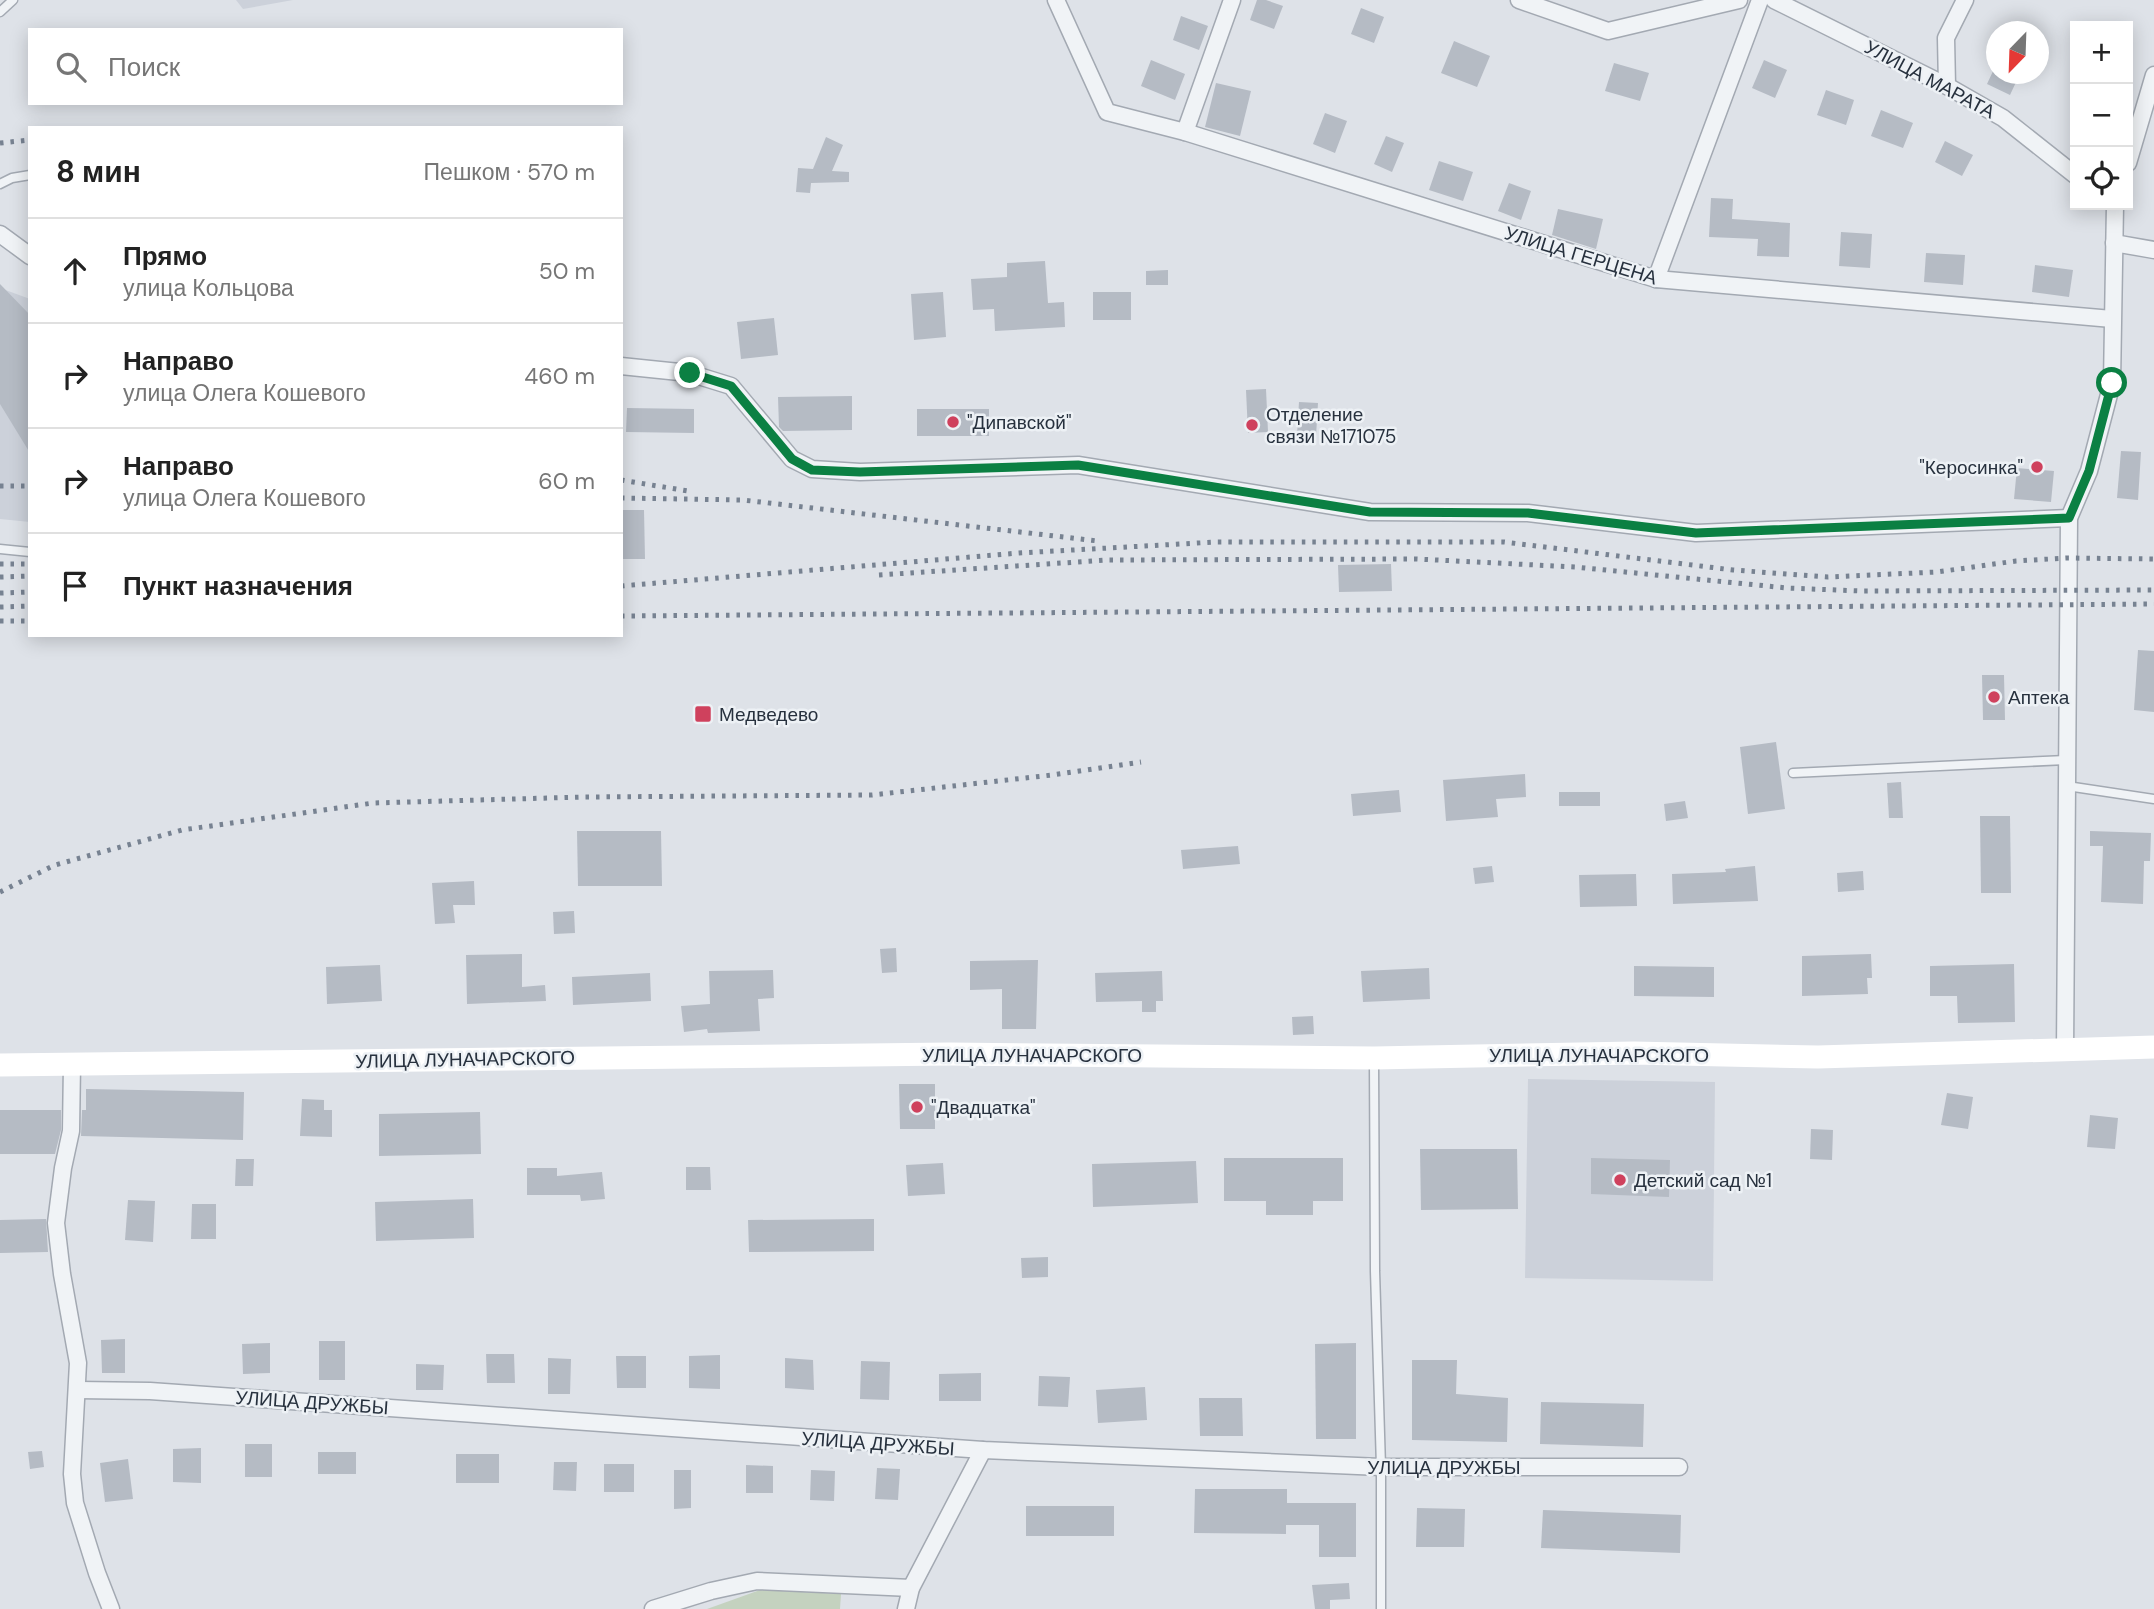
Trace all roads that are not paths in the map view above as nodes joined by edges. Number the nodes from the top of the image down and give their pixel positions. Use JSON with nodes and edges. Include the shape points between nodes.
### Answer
{"nodes":[{"id":1,"x":13,"y":0,"type":"edge"},
{"id":2,"x":1056,"y":0,"type":"edge"},
{"id":3,"x":1232,"y":0,"type":"edge"},
{"id":4,"x":1519,"y":0,"type":"edge"},
{"id":5,"x":1739,"y":0,"type":"edge"},
{"id":6,"x":1760,"y":0,"type":"edge"},
{"id":7,"x":1774,"y":0,"type":"edge"},
{"id":8,"x":1965,"y":0,"type":"edge"},
{"id":9,"x":0,"y":12,"type":"edge"},
{"id":10,"x":2154,"y":75,"type":"edge"},
{"id":11,"x":1947,"y":86,"type":"junction"},
{"id":12,"x":1185,"y":132,"type":"junction"},
{"id":13,"x":2133,"y":147,"type":"edge"},
{"id":14,"x":2070,"y":171,"type":"edge"},
{"id":15,"x":28,"y":175,"type":"edge"},
{"id":16,"x":0,"y":184,"type":"edge"},
{"id":17,"x":2114,"y":210,"type":"edge"},
{"id":18,"x":0,"y":234,"type":"edge"},
{"id":19,"x":2114,"y":243,"type":"junction"},
{"id":20,"x":2154,"y":250,"type":"edge"},
{"id":21,"x":28,"y":255,"type":"edge"},
{"id":22,"x":1656,"y":279,"type":"junction"},
{"id":23,"x":2112,"y":319,"type":"junction"},
{"id":24,"x":623,"y":366,"type":"edge"},
{"id":25,"x":2069,"y":518,"type":"junction"},
{"id":26,"x":0,"y":549,"type":"edge"},
{"id":27,"x":28,"y":552,"type":"edge"},
{"id":28,"x":2066,"y":760,"type":"junction"},
{"id":29,"x":1793,"y":773,"type":"dead end"},
{"id":30,"x":2066,"y":786,"type":"junction"},
{"id":31,"x":2154,"y":799,"type":"edge"},
{"id":32,"x":2154,"y":1047,"type":"edge"},
{"id":33,"x":2064,"y":1051,"type":"junction"},
{"id":34,"x":1374,"y":1058,"type":"junction"},
{"id":35,"x":72,"y":1064,"type":"junction"},
{"id":36,"x":0,"y":1065,"type":"edge"},
{"id":37,"x":78,"y":1390,"type":"junction"},
{"id":38,"x":983,"y":1450,"type":"junction"},
{"id":39,"x":1381,"y":1467,"type":"junction"},
{"id":40,"x":1679,"y":1468,"type":"dead end"},
{"id":41,"x":911,"y":1588,"type":"junction"},
{"id":42,"x":111,"y":1609,"type":"edge"},
{"id":43,"x":653,"y":1609,"type":"edge"},
{"id":44,"x":906,"y":1609,"type":"edge"},
{"id":45,"x":1381,"y":1609,"type":"edge"}],
"edges":[{"from":1,"to":9,"type":"lane"},
{"from":2,"to":12,"type":"street","name":"УЛИЦА ГЕРЦЕНА","via":[[1107,112]]},
{"from":3,"to":12,"type":"street"},
{"from":4,"to":5,"type":"street","via":[[1608,32]]},
{"from":6,"to":22,"type":"street"},
{"from":7,"to":11,"type":"street","name":"УЛИЦА МАРАТА"},
{"from":8,"to":11,"type":"street","via":[[1946,38]]},
{"from":10,"to":13,"type":"street"},
{"from":11,"to":14,"type":"street","name":"УЛИЦА МАРАТА","via":[[2003,118]]},
{"from":12,"to":22,"type":"street","name":"УЛИЦА ГЕРЦЕНА"},
{"from":15,"to":16,"type":"lane"},
{"from":17,"to":19,"type":"street"},
{"from":18,"to":21,"type":"street"},
{"from":19,"to":20,"type":"street"},
{"from":19,"to":23,"type":"street"},
{"from":22,"to":23,"type":"street","name":"УЛИЦА ГЕРЦЕНА"},
{"from":23,"to":25,"type":"street","via":[[2112,383],[2089,471]]},
{"from":24,"to":25,"type":"street","via":[[690,373],[731,386],[792,459],[812,470],[1078,465],[1370,512],[1528,513],[1696,533]]},
{"from":25,"to":28,"type":"street"},
{"from":26,"to":27,"type":"lane"},
{"from":28,"to":29,"type":"lane"},
{"from":28,"to":30,"type":"street"},
{"from":30,"to":31,"type":"lane"},
{"from":30,"to":33,"type":"street"},
{"from":32,"to":33,"type":"street","name":"УЛИЦА ЛУНАЧАРСКОГО"},
{"from":33,"to":34,"type":"street","name":"УЛИЦА ЛУНАЧАРСКОГО","via":[[1818,1057],[1634,1053]]},
{"from":34,"to":35,"type":"street","name":"УЛИЦА ЛУНАЧАРСКОГО","via":[[949,1054]]},
{"from":34,"to":39,"type":"lane"},
{"from":35,"to":36,"type":"street","name":"УЛИЦА ЛУНАЧАРСКОГО"},
{"from":35,"to":37,"type":"street","via":[[71,1131],[56,1223],[78,1363]]},
{"from":37,"to":38,"type":"street","name":"УЛИЦА ДРУЖБЫ","via":[[150,1391]]},
{"from":37,"to":42,"type":"street","via":[[72,1474],[75,1503]]},
{"from":38,"to":39,"type":"street","name":"УЛИЦА ДРУЖБЫ"},
{"from":38,"to":41,"type":"street"},
{"from":39,"to":40,"type":"street","name":"УЛИЦА ДРУЖБЫ"},
{"from":39,"to":45,"type":"lane"},
{"from":41,"to":43,"type":"street","via":[[757,1581]]},
{"from":41,"to":44,"type":"street"}]}
